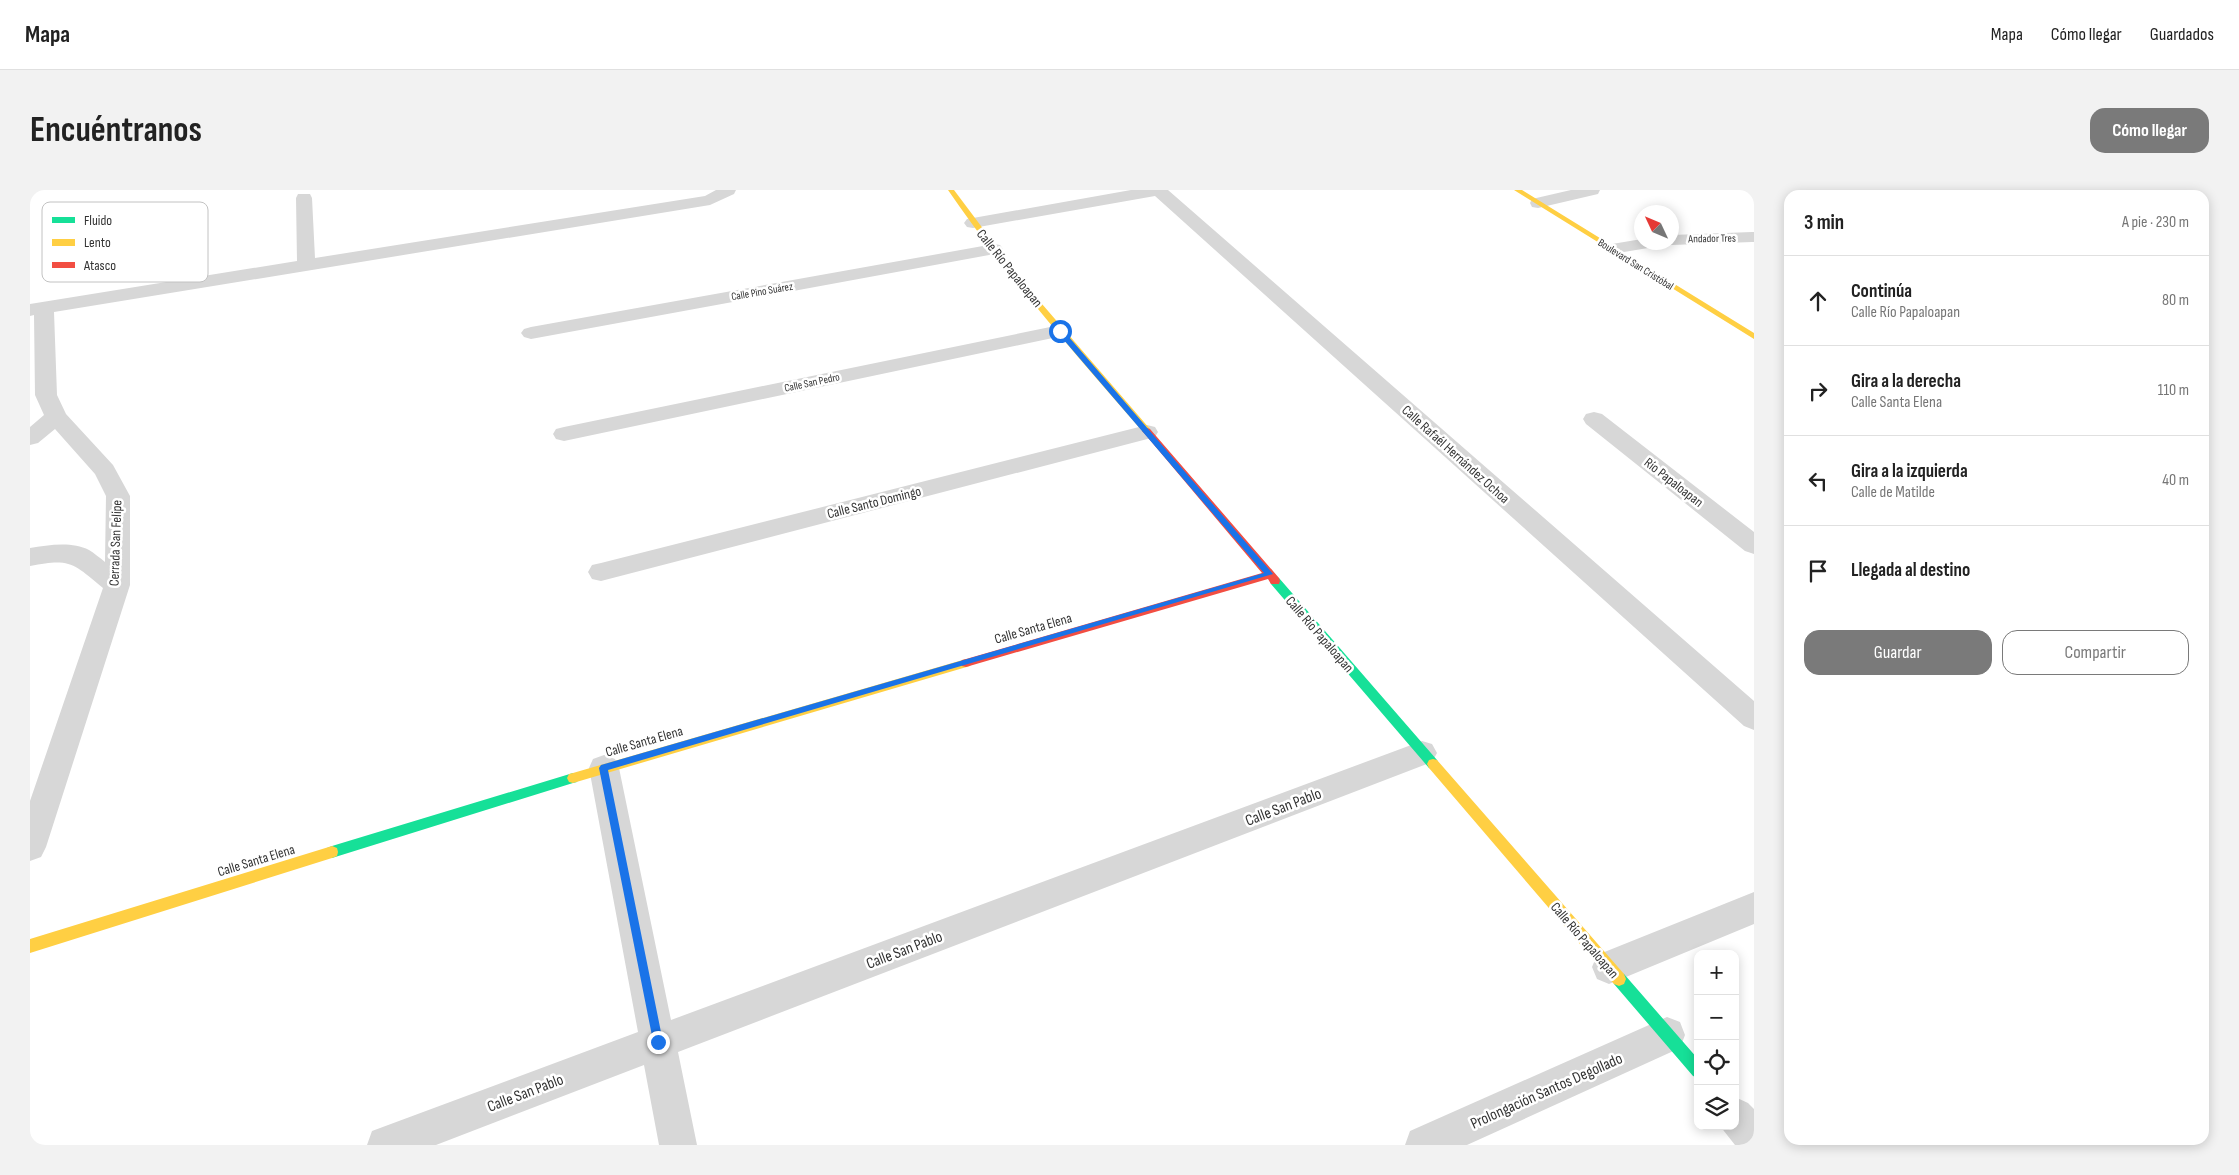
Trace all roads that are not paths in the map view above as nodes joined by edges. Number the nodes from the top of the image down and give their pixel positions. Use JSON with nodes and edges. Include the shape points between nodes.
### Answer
{"nodes":[{"id":1,"x":728,"y":190,"type":"edge"},
{"id":2,"x":951,"y":190,"type":"edge"},
{"id":3,"x":1158,"y":190,"type":"edge"},
{"id":4,"x":1517,"y":190,"type":"edge"},
{"id":5,"x":1592,"y":190,"type":"edge"},
{"id":6,"x":304,"y":198,"type":"dead end"},
{"id":7,"x":1538,"y":203,"type":"junction"},
{"id":8,"x":973,"y":223,"type":"junction"},
{"id":9,"x":1752,"y":238,"type":"dead end"},
{"id":10,"x":1679,"y":240,"type":"edge"},
{"id":11,"x":1634,"y":245,"type":"edge"},
{"id":12,"x":994,"y":249,"type":"junction"},
{"id":13,"x":1612,"y":249,"type":"junction"},
{"id":14,"x":306,"y":266,"type":"junction"},
{"id":15,"x":37,"y":310,"type":"edge"},
{"id":16,"x":1737,"y":326,"type":"junction"},
{"id":17,"x":1060,"y":331,"type":"junction"},
{"id":18,"x":531,"y":333,"type":"dead end"},
{"id":19,"x":1754,"y":337,"type":"edge"},
{"id":20,"x":56,"y":417,"type":"junction"},
{"id":21,"x":1594,"y":419,"type":"dead end"},
{"id":22,"x":1147,"y":432,"type":"junction"},
{"id":23,"x":564,"y":434,"type":"dead end"},
{"id":24,"x":30,"y":438,"type":"edge"},
{"id":25,"x":1754,"y":545,"type":"edge"},
{"id":26,"x":30,"y":557,"type":"edge"},
{"id":27,"x":601,"y":572,"type":"dead end"},
{"id":28,"x":1269,"y":574,"type":"junction"},
{"id":29,"x":117,"y":584,"type":"junction"},
{"id":30,"x":1754,"y":718,"type":"edge"},
{"id":31,"x":1422,"y":753,"type":"junction"},
{"id":32,"x":604,"y":768,"type":"junction"},
{"id":33,"x":30,"y":847,"type":"edge"},
{"id":34,"x":1754,"y":908,"type":"edge"},
{"id":35,"x":30,"y":946,"type":"edge"},
{"id":36,"x":1609,"y":967,"type":"junction"},
{"id":37,"x":1668,"y":1035,"type":"junction"},
{"id":38,"x":658,"y":1042,"type":"junction"},
{"id":39,"x":1694,"y":1066,"type":"edge"},
{"id":40,"x":1739,"y":1121,"type":"edge"},
{"id":41,"x":1754,"y":1138,"type":"edge"},
{"id":42,"x":386,"y":1145,"type":"edge"},
{"id":43,"x":678,"y":1145,"type":"edge"},
{"id":44,"x":1424,"y":1145,"type":"edge"}],
"edges":[{"from":1,"to":14,"type":"street","via":[[710,200]]},
{"from":2,"to":8,"type":"main road","name":"Calle Río Papaloapan"},
{"from":3,"to":8,"type":"street"},
{"from":3,"to":30,"type":"street","name":"Calle Rafaél Hernández Ochoa"},
{"from":4,"to":7,"type":"main road","name":"Boulevard San Cristóbal"},
{"from":4,"to":16,"type":"main road"},
{"from":5,"to":7,"type":"street"},
{"from":6,"to":14,"type":"street"},
{"from":7,"to":13,"type":"main road","name":"Boulevard San Cristóbal"},
{"from":8,"to":12,"type":"main road","name":"Calle Río Papaloapan"},
{"from":9,"to":10,"type":"street","name":"Andador Tres"},
{"from":11,"to":13,"type":"street"},
{"from":12,"to":17,"type":"main road","name":"Calle Río Papaloapan"},
{"from":12,"to":18,"type":"street","name":"Calle Pino Suárez"},
{"from":13,"to":16,"type":"main road","name":"Boulevard San Cristóbal"},
{"from":14,"to":15,"type":"street"},
{"from":15,"to":20,"type":"street","name":"Cerrada San Felipe","via":[[46,395]]},
{"from":16,"to":19,"type":"main road"},
{"from":17,"to":22,"type":"main road","name":"Calle Río Papaloapan"},
{"from":17,"to":23,"type":"street","name":"Calle San Pedro"},
{"from":20,"to":24,"type":"street"},
{"from":20,"to":29,"type":"street","name":"Cerrada San Felipe","via":[[105,470],[118,496]]},
{"from":21,"to":25,"type":"street","name":"Río Papaloapan"},
{"from":22,"to":27,"type":"street","name":"Calle Santo Domingo"},
{"from":22,"to":28,"type":"main road","name":"Calle Río Papaloapan"},
{"from":26,"to":29,"type":"street","via":[[51,553],[80,556]]},
{"from":28,"to":31,"type":"main road","name":"Calle Río Papaloapan"},
{"from":28,"to":32,"type":"main road","name":"Calle Santa Elena"},
{"from":29,"to":33,"type":"street","name":"Cerrada San Felipe"},
{"from":31,"to":36,"type":"main road","name":"Calle Río Papaloapan"},
{"from":31,"to":38,"type":"street","name":"Calle San Pablo"},
{"from":32,"to":35,"type":"main road","name":"Calle Santa Elena"},
{"from":32,"to":38,"type":"street"},
{"from":34,"to":36,"type":"street"},
{"from":36,"to":37,"type":"main road","name":"Calle Río Papaloapan"},
{"from":37,"to":39,"type":"main road","name":"Calle Río Papaloapan"},
{"from":37,"to":44,"type":"street","name":"Prolongación Santos Degollado"},
{"from":38,"to":42,"type":"street","name":"Calle San Pablo"},
{"from":38,"to":43,"type":"street"},
{"from":40,"to":41,"type":"street"}]}
